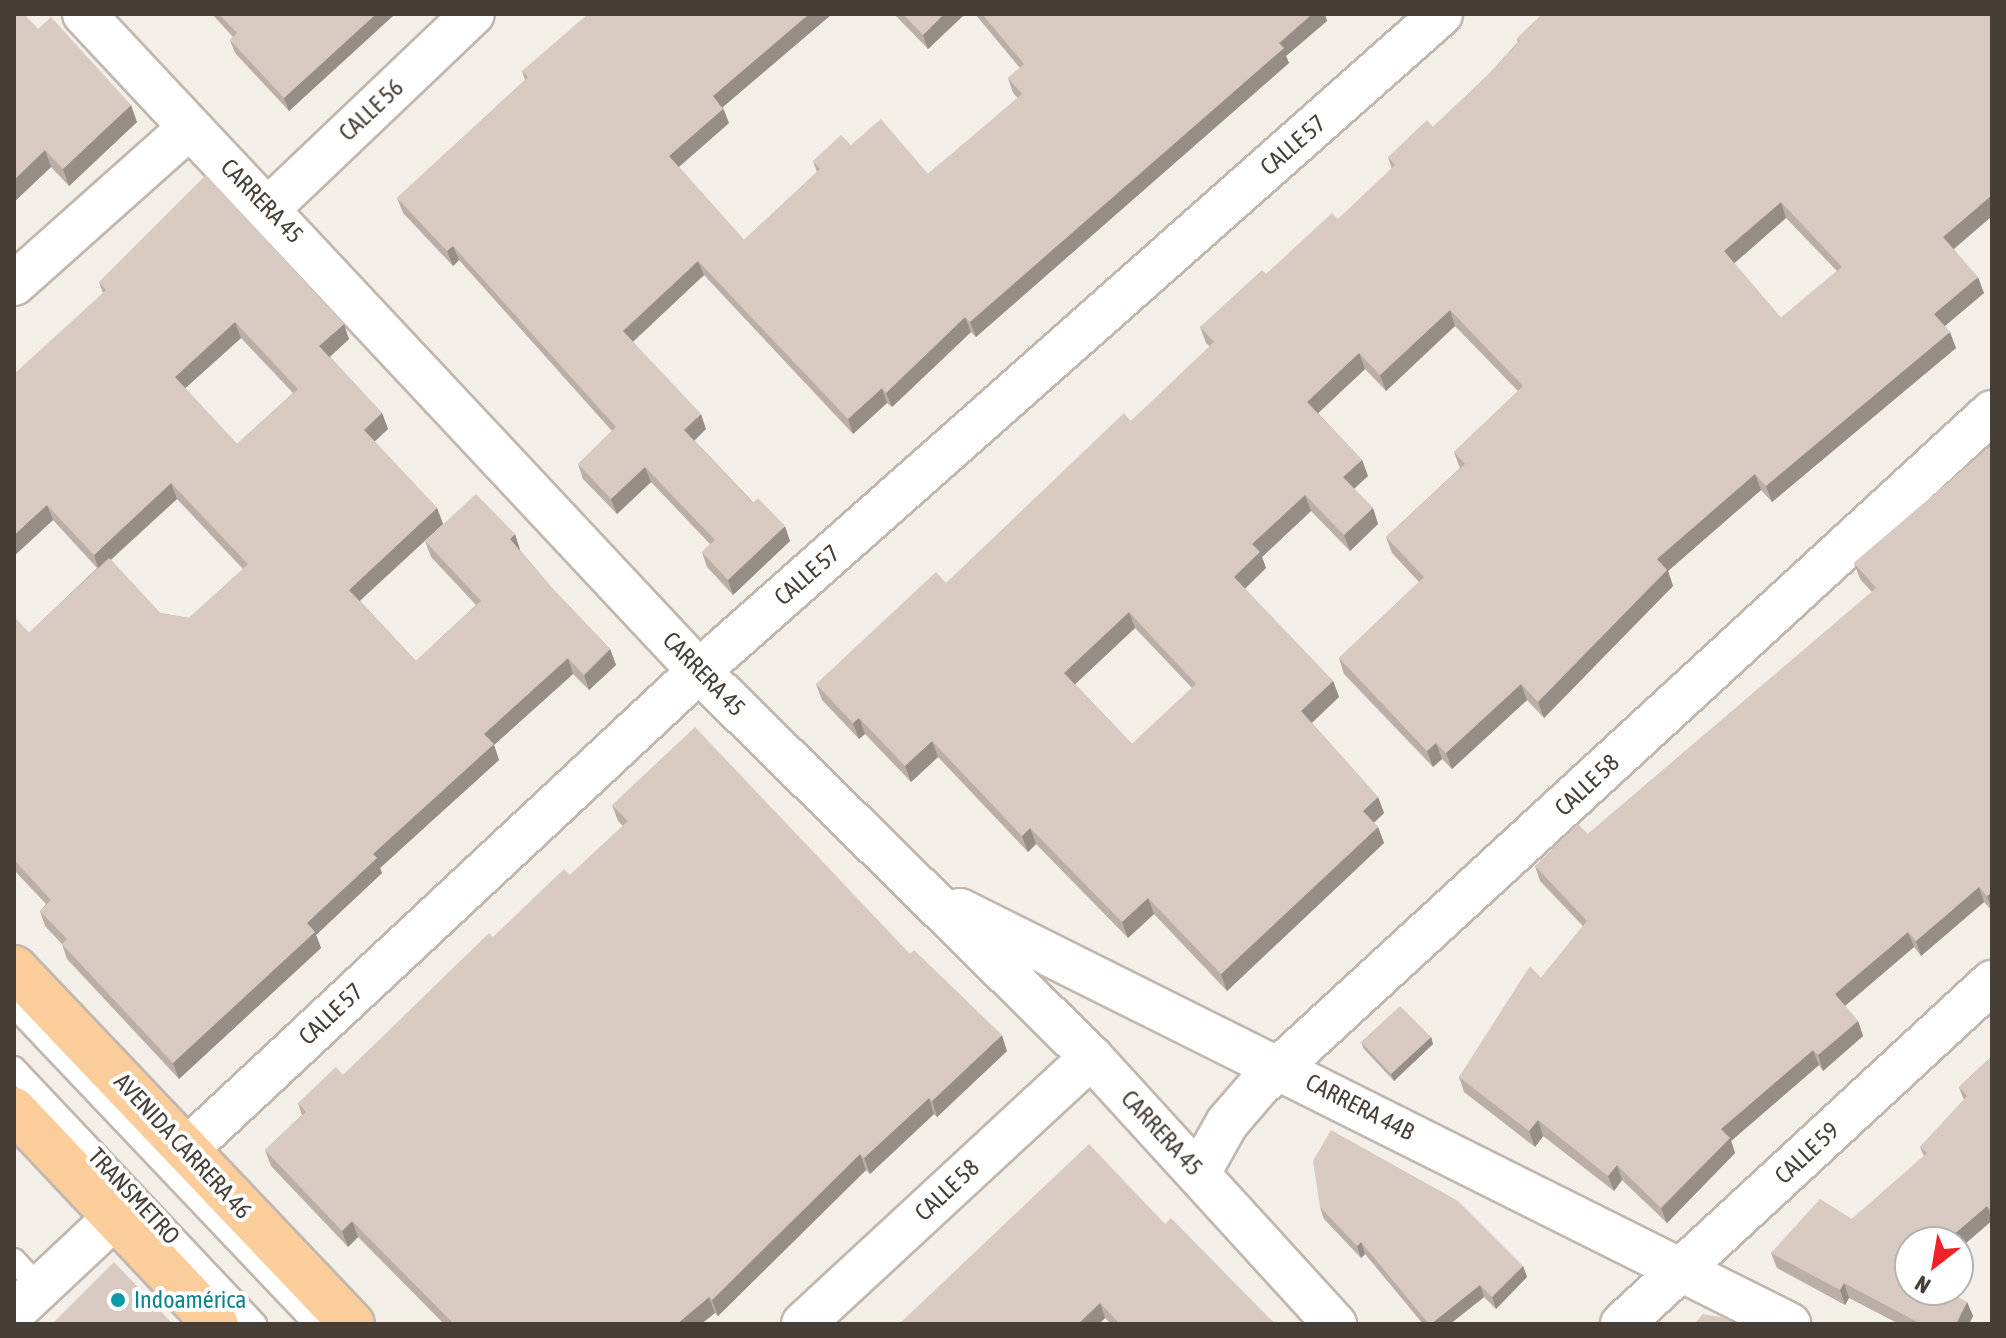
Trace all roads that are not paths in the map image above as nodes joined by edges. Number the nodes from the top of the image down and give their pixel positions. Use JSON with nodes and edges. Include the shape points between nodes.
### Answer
{"nodes":[{"id":1,"x":84,"y":14,"type":"edge"},
{"id":2,"x":473,"y":14,"type":"edge"},
{"id":3,"x":1441,"y":14,"type":"edge"},
{"id":4,"x":189,"y":128,"type":"junction"},
{"id":5,"x":270,"y":207,"type":"junction"},
{"id":6,"x":14,"y":284,"type":"edge"},
{"id":7,"x":1992,"y":412,"type":"edge"},
{"id":8,"x":699,"y":671,"type":"junction"},
{"id":9,"x":928,"y":895,"type":"junction"},
{"id":10,"x":14,"y":968,"type":"edge"},
{"id":11,"x":1992,"y":982,"type":"edge"},
{"id":12,"x":14,"y":1006,"type":"edge"},
{"id":13,"x":1091,"y":1057,"type":"junction"},
{"id":14,"x":1280,"y":1067,"type":"junction"},
{"id":15,"x":14,"y":1068,"type":"edge"},
{"id":16,"x":14,"y":1110,"type":"edge"},
{"id":17,"x":186,"y":1150,"type":"junction"},
{"id":18,"x":1199,"y":1173,"type":"junction"},
{"id":19,"x":115,"y":1217,"type":"junction"},
{"id":20,"x":1682,"y":1269,"type":"junction"},
{"id":21,"x":23,"y":1287,"type":"edge"},
{"id":22,"x":216,"y":1324,"type":"edge"},
{"id":23,"x":255,"y":1324,"type":"edge"},
{"id":24,"x":316,"y":1324,"type":"edge"},
{"id":25,"x":352,"y":1324,"type":"edge"},
{"id":26,"x":803,"y":1324,"type":"edge"},
{"id":27,"x":1335,"y":1324,"type":"edge"},
{"id":28,"x":1622,"y":1324,"type":"edge"},
{"id":29,"x":1789,"y":1324,"type":"edge"}],
"edges":[{"from":1,"to":4,"type":"street","name":"CARRERA 45"},
{"from":2,"to":5,"type":"street","name":"CALLE 56"},
{"from":3,"to":8,"type":"street","name":"CALLE 57"},
{"from":4,"to":5,"type":"street","name":"CARRERA 45"},
{"from":4,"to":6,"type":"street"},
{"from":5,"to":8,"type":"street","name":"CARRERA 45"},
{"from":7,"to":14,"type":"street","name":"CALLE 58"},
{"from":8,"to":9,"type":"street","name":"CARRERA 45"},
{"from":8,"to":17,"type":"street","name":"CALLE 57"},
{"from":9,"to":13,"type":"street","name":"CARRERA 45"},
{"from":9,"to":14,"type":"street","name":"CARRERA 44B"},
{"from":10,"to":17,"type":"main road","name":"AVENIDA CARRERA 46"},
{"from":11,"to":20,"type":"street","name":"CALLE 59"},
{"from":12,"to":24,"type":"lane","name":"TRANSMETRO"},
{"from":13,"to":18,"type":"street","name":"CARRERA 45"},
{"from":13,"to":26,"type":"street","name":"CALLE 58"},
{"from":14,"to":18,"type":"street","name":"CALLE 58","via":[[1227,1123]]},
{"from":14,"to":20,"type":"street","name":"CARRERA 44B"},
{"from":15,"to":23,"type":"lane","name":"TRANSMETRO"},
{"from":16,"to":19,"type":"main road"},
{"from":17,"to":25,"type":"main road","name":"AVENIDA CARRERA 46"},
{"from":18,"to":27,"type":"street","name":"CARRERA 45"},
{"from":19,"to":21,"type":"street"},
{"from":19,"to":22,"type":"main road"},
{"from":20,"to":28,"type":"street","name":"CALLE 59"},
{"from":20,"to":29,"type":"street","name":"CARRERA 44B"}]}
